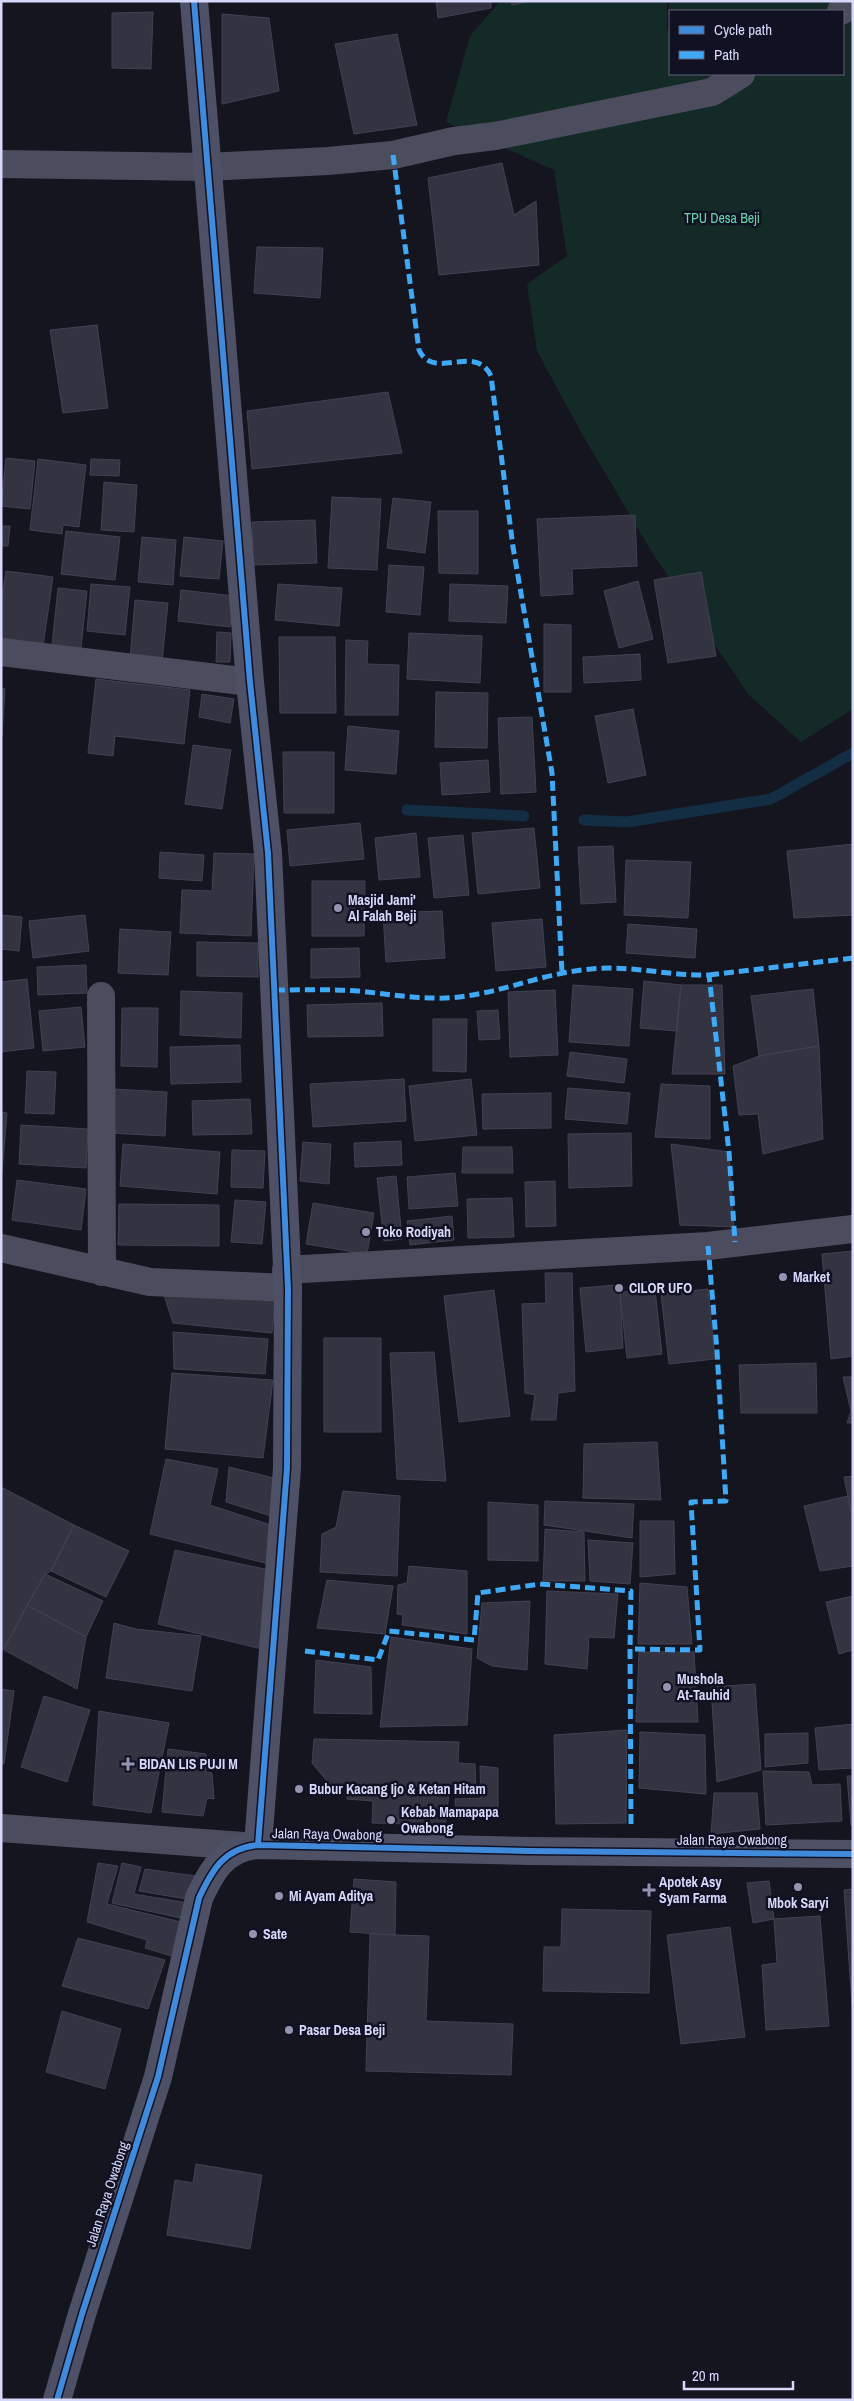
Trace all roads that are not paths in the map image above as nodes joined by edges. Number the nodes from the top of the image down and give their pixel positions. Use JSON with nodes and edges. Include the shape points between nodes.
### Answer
{"nodes":[{"id":1,"x":194,"y":1,"type":"edge"},
{"id":2,"x":739,"y":75,"type":"edge"},
{"id":3,"x":1,"y":164,"type":"edge"},
{"id":4,"x":207,"y":167,"type":"junction"},
{"id":5,"x":1,"y":652,"type":"edge"},
{"id":6,"x":250,"y":682,"type":"junction"},
{"id":7,"x":101,"y":996,"type":"dead end"},
{"id":8,"x":853,"y":1228,"type":"edge"},
{"id":9,"x":1,"y":1248,"type":"edge"},
{"id":10,"x":102,"y":1272,"type":"junction"},
{"id":11,"x":287,"y":1279,"type":"junction"},
{"id":12,"x":1,"y":1828,"type":"edge"},
{"id":13,"x":251,"y":1845,"type":"junction"},
{"id":14,"x":853,"y":1854,"type":"edge"},
{"id":15,"x":57,"y":2400,"type":"edge"}],
"edges":[{"from":1,"to":4,"type":"street"},
{"from":2,"to":4,"type":"street","via":[[712,92],[393,155]]},
{"from":3,"to":4,"type":"street"},
{"from":4,"to":6,"type":"street"},
{"from":5,"to":6,"type":"street"},
{"from":6,"to":11,"type":"street","via":[[268,853]]},
{"from":7,"to":10,"type":"street"},
{"from":8,"to":11,"type":"street","via":[[708,1246]]},
{"from":9,"to":10,"type":"street"},
{"from":10,"to":11,"type":"street","via":[[150,1282]]},
{"from":11,"to":13,"type":"street","via":[[287,1468]]},
{"from":12,"to":13,"type":"street"},
{"from":13,"to":14,"type":"street","name":"Jalan Raya Owabong"},
{"from":13,"to":15,"type":"street","name":"Jalan Raya Owabong","via":[[222,1860],[199,1898],[158,2077]]}]}
